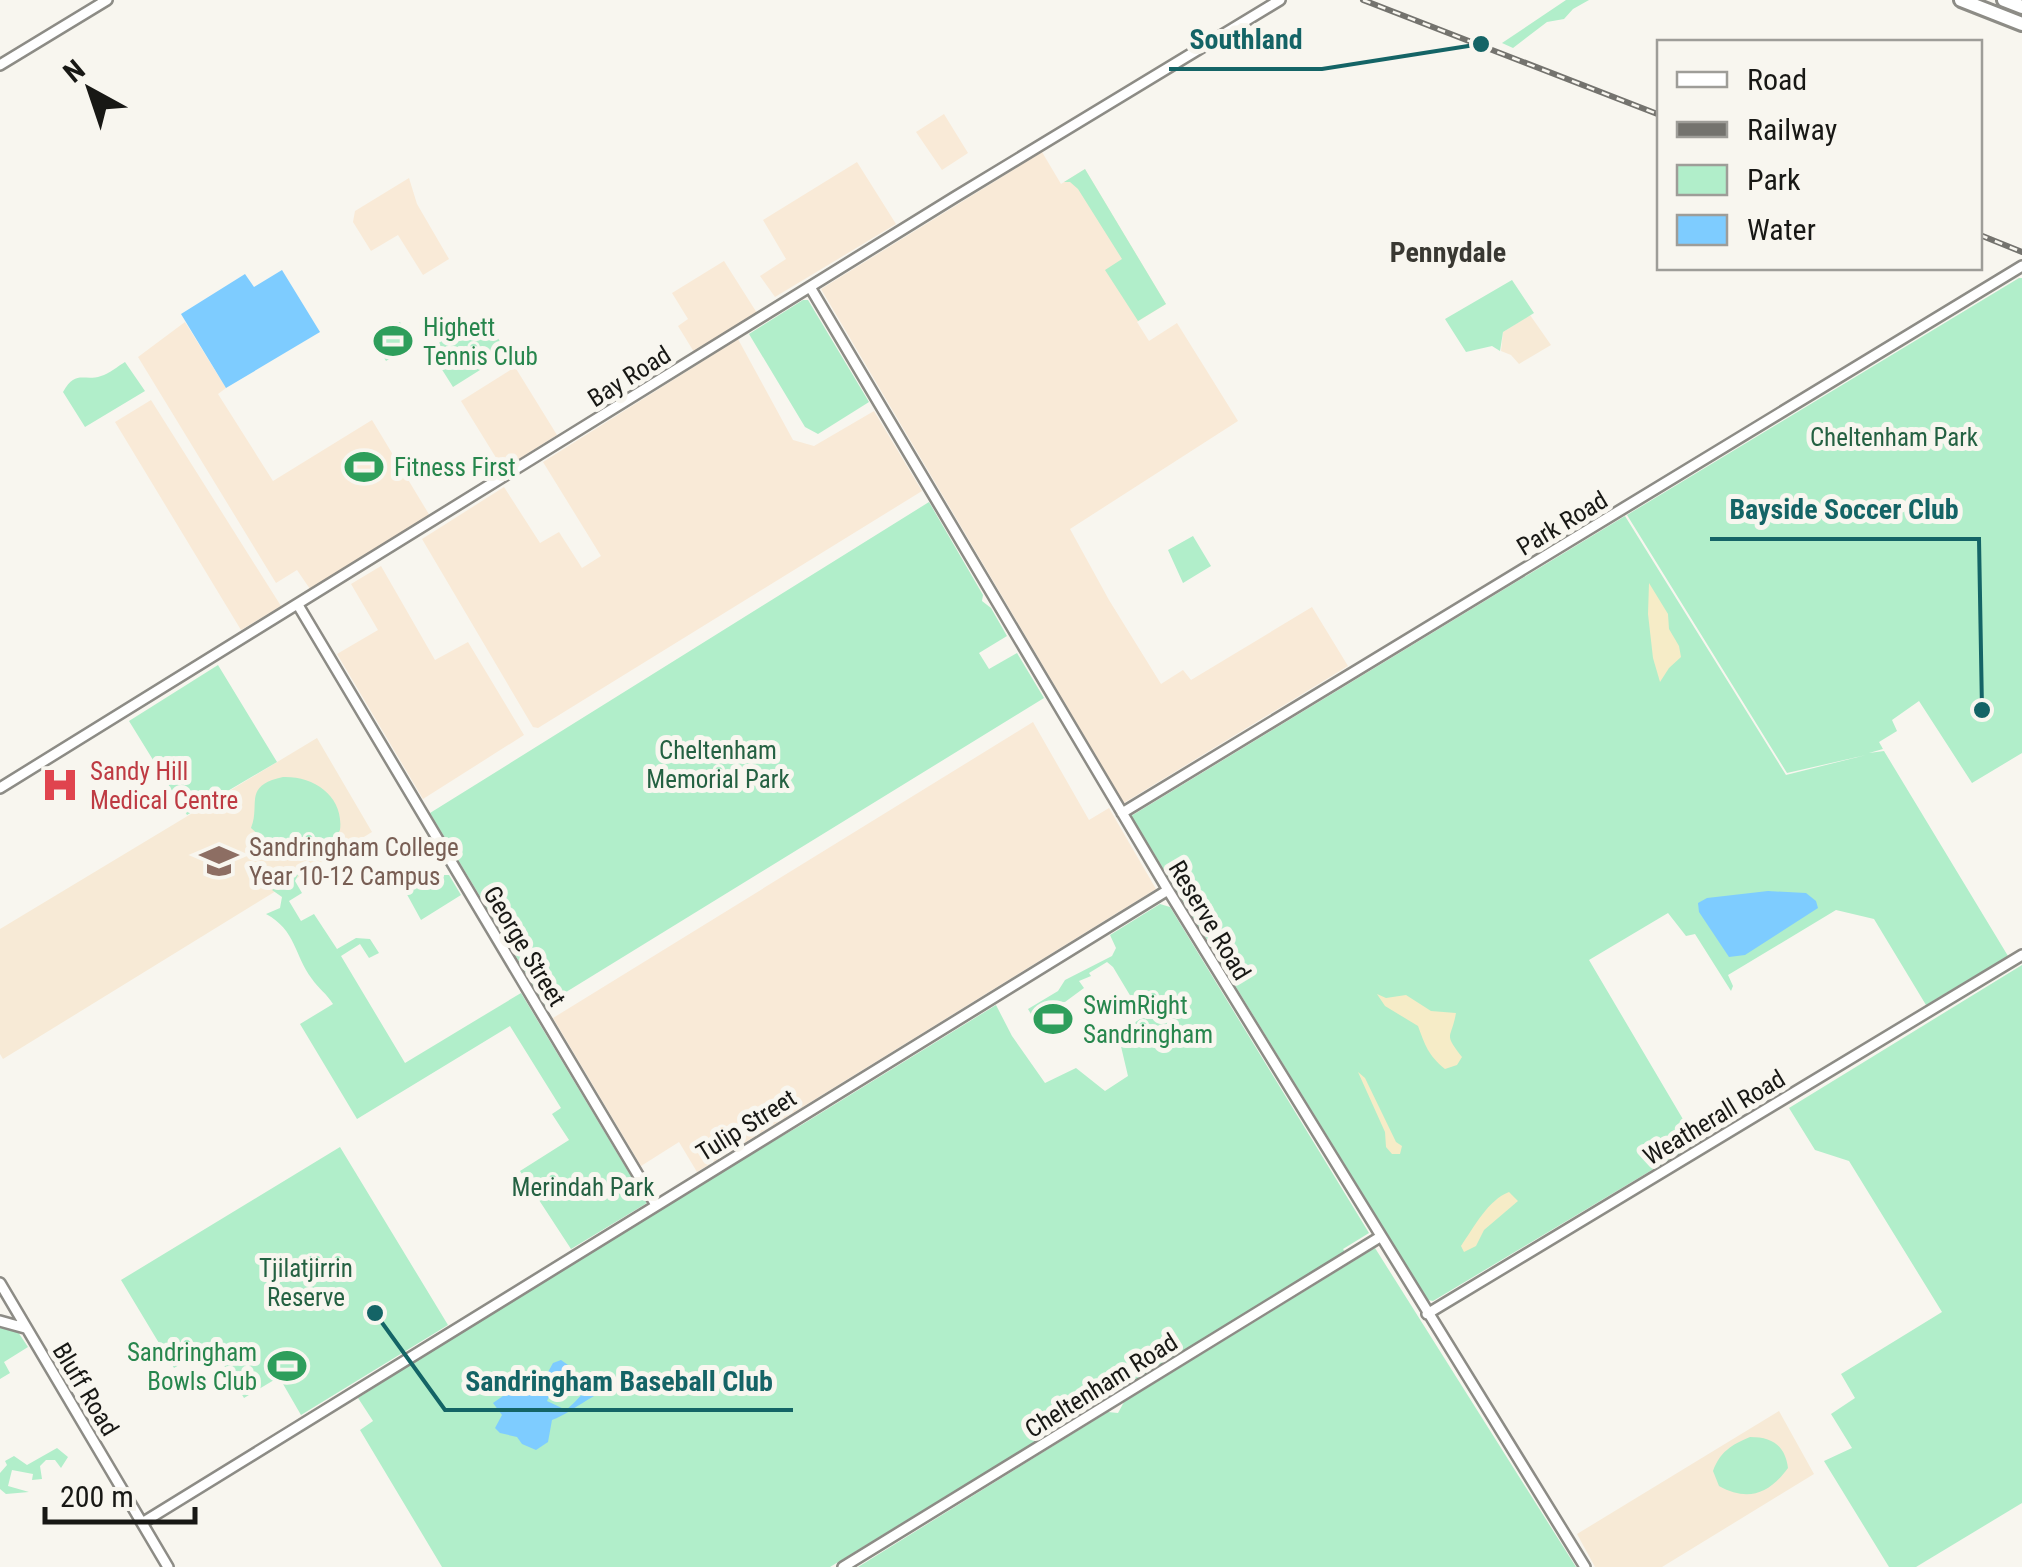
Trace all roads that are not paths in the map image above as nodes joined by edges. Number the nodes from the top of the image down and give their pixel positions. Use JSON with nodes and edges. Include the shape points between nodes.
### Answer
{"nodes":[{"id":1,"x":106,"y":0,"type":"edge"},
{"id":2,"x":1280,"y":0,"type":"edge"},
{"id":3,"x":1961,"y":0,"type":"edge"},
{"id":4,"x":2004,"y":0,"type":"edge"},
{"id":5,"x":2022,"y":6,"type":"edge"},
{"id":6,"x":2022,"y":24,"type":"edge"},
{"id":7,"x":0,"y":65,"type":"edge"},
{"id":8,"x":2022,"y":267,"type":"edge"},
{"id":9,"x":810,"y":287,"type":"junction"},
{"id":10,"x":298,"y":605,"type":"junction"},
{"id":11,"x":0,"y":788,"type":"edge"},
{"id":12,"x":1122,"y":813,"type":"junction"},
{"id":13,"x":1168,"y":890,"type":"junction"},
{"id":14,"x":2022,"y":955,"type":"edge"},
{"id":15,"x":656,"y":1205,"type":"junction"},
{"id":16,"x":1380,"y":1237,"type":"junction"},
{"id":17,"x":0,"y":1283,"type":"edge"},
{"id":18,"x":14,"y":1308,"type":"junction"},
{"id":19,"x":1427,"y":1314,"type":"junction"},
{"id":20,"x":0,"y":1318,"type":"edge"},
{"id":21,"x":28,"y":1329,"type":"junction"},
{"id":22,"x":142,"y":1524,"type":"junction"},
{"id":23,"x":168,"y":1567,"type":"edge"},
{"id":24,"x":843,"y":1567,"type":"edge"},
{"id":25,"x":1585,"y":1567,"type":"edge"}],
"edges":[{"from":1,"to":7,"type":"street"},
{"from":2,"to":9,"type":"street","name":"Bay Road"},
{"from":3,"to":6,"type":"highway"},
{"from":4,"to":5,"type":"highway"},
{"from":8,"to":12,"type":"street","name":"Park Road"},
{"from":9,"to":10,"type":"street","name":"Bay Road"},
{"from":9,"to":12,"type":"street","name":"Reserve Road"},
{"from":10,"to":11,"type":"street","name":"Bay Road"},
{"from":10,"to":15,"type":"street","name":"George Street"},
{"from":12,"to":13,"type":"street","name":"Reserve Road"},
{"from":13,"to":15,"type":"street","name":"Tulip Street"},
{"from":13,"to":16,"type":"street","name":"Reserve Road"},
{"from":14,"to":19,"type":"street","name":"Weatherall Road"},
{"from":15,"to":22,"type":"street","name":"Tulip Street"},
{"from":16,"to":19,"type":"street","name":"Reserve Road"},
{"from":16,"to":24,"type":"street","name":"Cheltenham Road"},
{"from":17,"to":18,"type":"street","name":"Bluff Road"},
{"from":18,"to":20,"type":"street"},
{"from":18,"to":21,"type":"street","name":"Bluff Road"},
{"from":19,"to":25,"type":"street","name":"Reserve Road"},
{"from":20,"to":21,"type":"street"},
{"from":21,"to":22,"type":"street","name":"Bluff Road"},
{"from":22,"to":23,"type":"street","name":"Bluff Road"}]}
